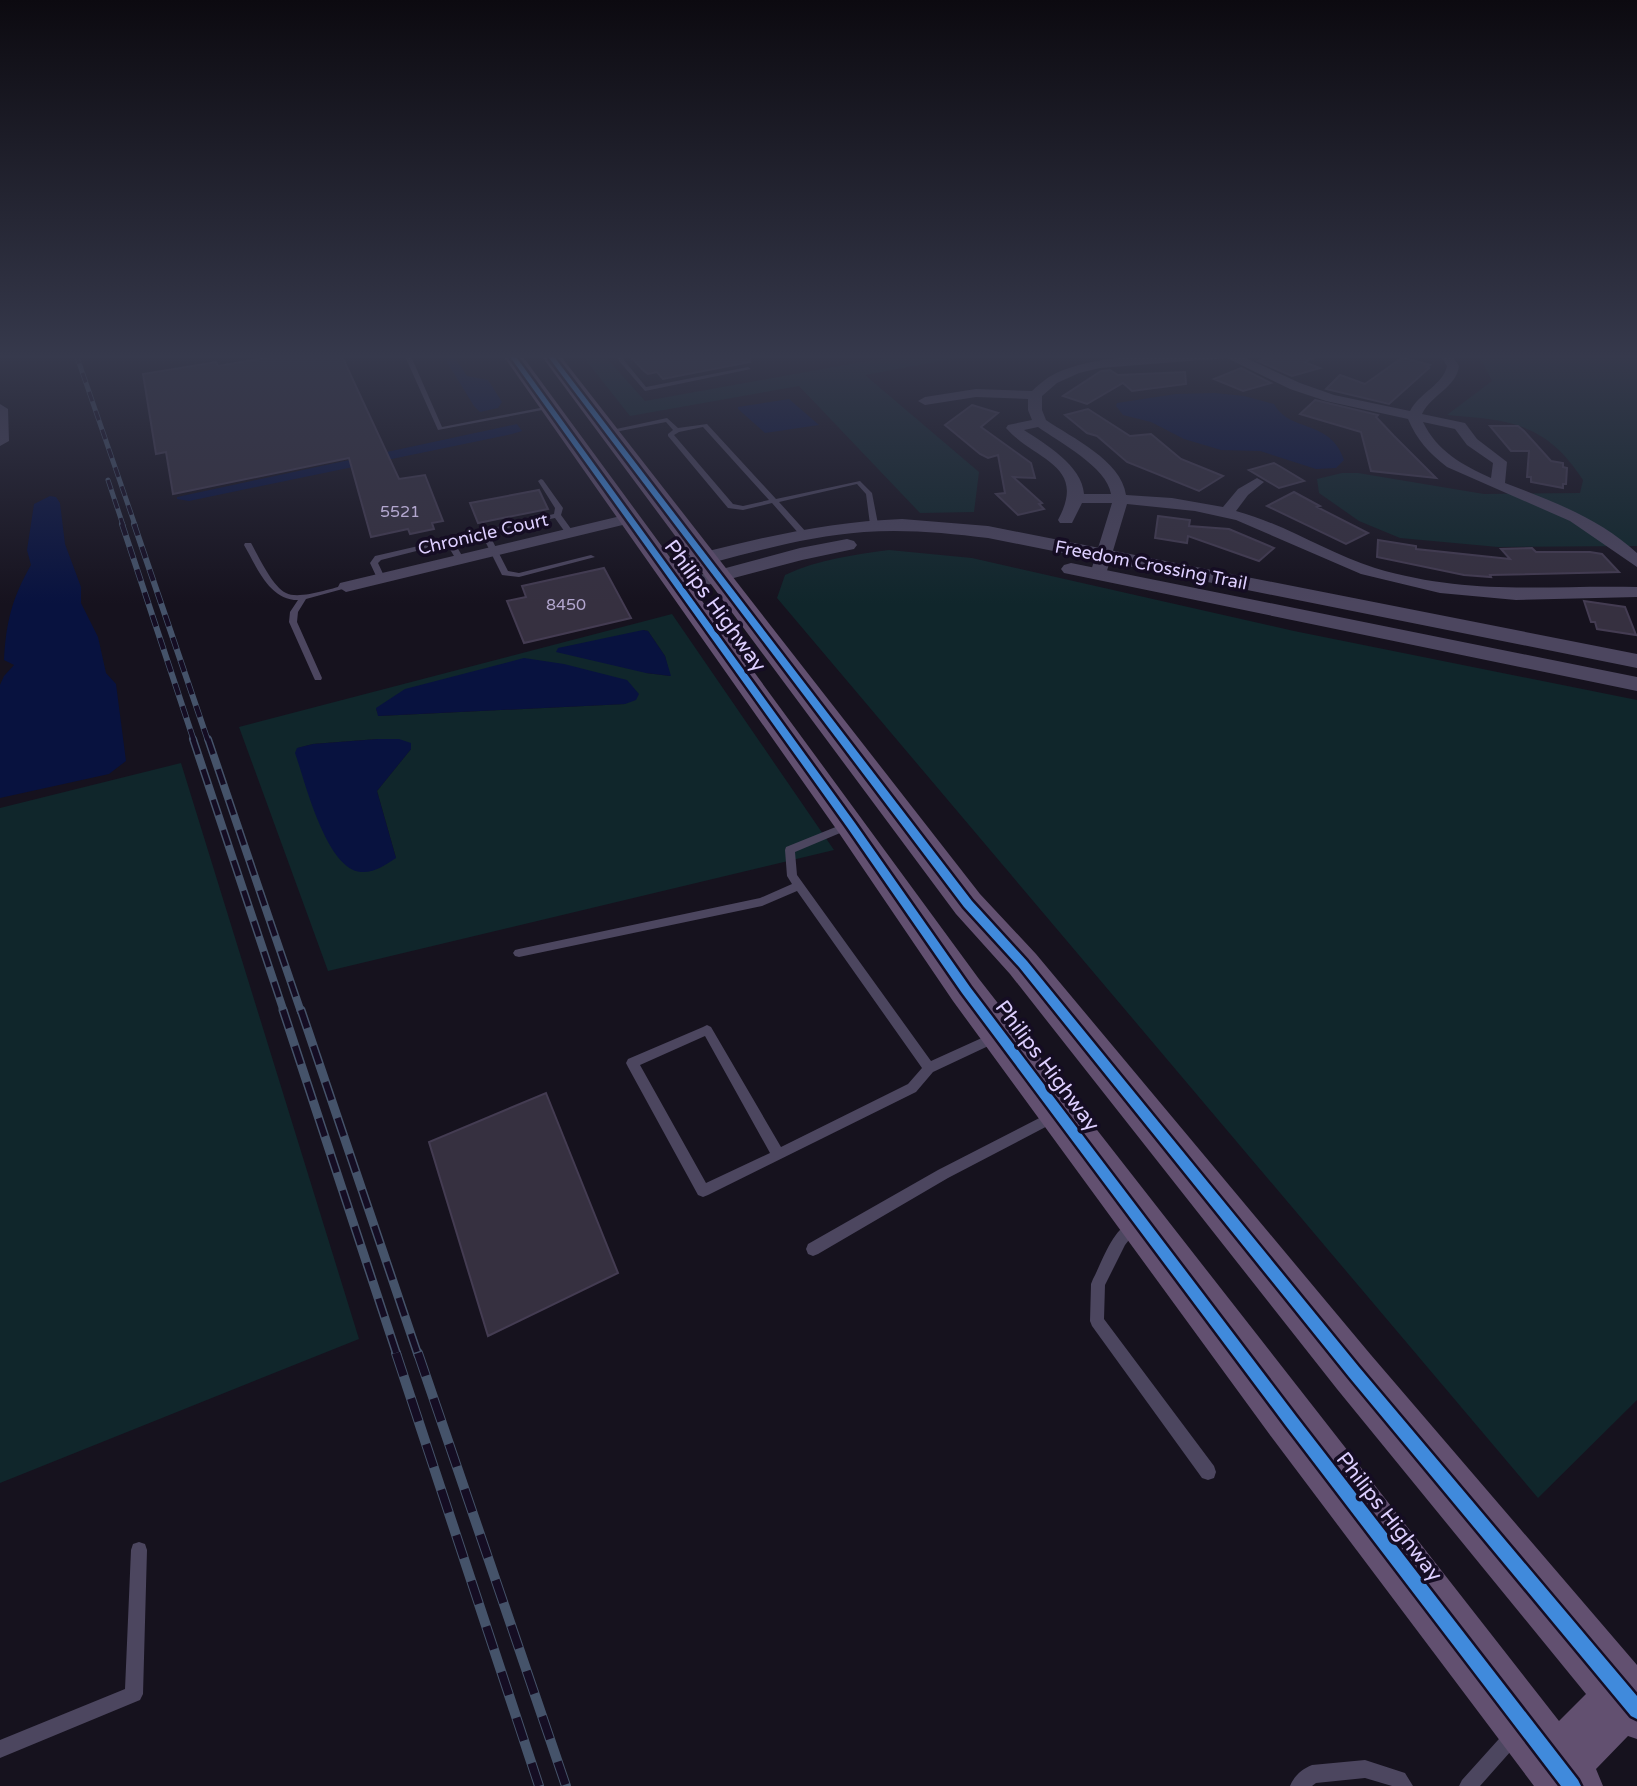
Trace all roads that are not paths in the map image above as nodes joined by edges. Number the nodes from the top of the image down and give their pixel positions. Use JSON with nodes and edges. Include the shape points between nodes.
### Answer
{"nodes":[{"id":1,"x":571,"y":437,"type":"edge"},
{"id":2,"x":615,"y":437,"type":"edge"},
{"id":3,"x":672,"y":437,"type":"edge"},
{"id":4,"x":716,"y":437,"type":"edge"},
{"id":5,"x":1024,"y":437,"type":"edge"},
{"id":6,"x":1062,"y":437,"type":"edge"},
{"id":7,"x":1423,"y":437,"type":"edge"},
{"id":8,"x":1467,"y":437,"type":"edge"},
{"id":9,"x":541,"y":481,"type":"dead end"},
{"id":10,"x":1257,"y":482,"type":"dead end"},
{"id":11,"x":1497,"y":485,"type":"junction"},
{"id":12,"x":1076,"y":498,"type":"junction"},
{"id":13,"x":1119,"y":499,"type":"junction"},
{"id":14,"x":775,"y":501,"type":"junction"},
{"id":15,"x":1227,"y":512,"type":"junction"},
{"id":16,"x":557,"y":515,"type":"junction"},
{"id":17,"x":629,"y":519,"type":"junction"},
{"id":18,"x":1066,"y":520,"type":"dead end"},
{"id":19,"x":570,"y":533,"type":"junction"},
{"id":20,"x":803,"y":533,"type":"junction"},
{"id":21,"x":876,"y":533,"type":"junction"},
{"id":22,"x":248,"y":545,"type":"dead end"},
{"id":23,"x":495,"y":552,"type":"junction"},
{"id":24,"x":591,"y":557,"type":"dead end"},
{"id":25,"x":460,"y":559,"type":"junction"},
{"id":26,"x":1637,"y":562,"type":"edge"},
{"id":27,"x":1101,"y":565,"type":"junction"},
{"id":28,"x":714,"y":566,"type":"junction"},
{"id":29,"x":381,"y":578,"type":"junction"},
{"id":30,"x":671,"y":578,"type":"junction"},
{"id":31,"x":346,"y":587,"type":"joint"},
{"id":32,"x":1637,"y":592,"type":"edge"},
{"id":33,"x":303,"y":598,"type":"junction"},
{"id":34,"x":1637,"y":661,"type":"edge"},
{"id":35,"x":318,"y":678,"type":"dead end"},
{"id":36,"x":1637,"y":684,"type":"edge"},
{"id":37,"x":851,"y":825,"type":"junction"},
{"id":38,"x":799,"y":886,"type":"junction"},
{"id":39,"x":968,"y":904,"type":"junction"},
{"id":40,"x":519,"y":953,"type":"dead end"},
{"id":41,"x":1000,"y":1035,"type":"junction"},
{"id":42,"x":929,"y":1068,"type":"junction"},
{"id":43,"x":1059,"y":1114,"type":"junction"},
{"id":44,"x":778,"y":1156,"type":"junction"},
{"id":45,"x":1139,"y":1220,"type":"junction"},
{"id":46,"x":813,"y":1249,"type":"dead end"},
{"id":47,"x":1208,"y":1472,"type":"dead end"},
{"id":48,"x":139,"y":1550,"type":"dead end"},
{"id":49,"x":1631,"y":1703,"type":"edge"},
{"id":50,"x":0,"y":1749,"type":"edge"},
{"id":51,"x":1551,"y":1759,"type":"edge"},
{"id":52,"x":1299,"y":1786,"type":"edge"},
{"id":53,"x":1404,"y":1786,"type":"edge"},
{"id":54,"x":1468,"y":1786,"type":"edge"}],
"edges":[{"from":1,"to":17,"type":"main road","name":"Philips Highway"},
{"from":2,"to":28,"type":"main road","name":"Philips Highway"},
{"from":3,"to":14,"type":"lane","via":[[732,506]]},
{"from":4,"to":14,"type":"lane"},
{"from":5,"to":12,"type":"street","via":[[1069,474]]},
{"from":6,"to":13,"type":"street","via":[[1101,465],[1117,485]]},
{"from":7,"to":11,"type":"street","via":[[1457,467]]},
{"from":8,"to":11,"type":"street","via":[[1500,461]]},
{"from":9,"to":16,"type":"lane","via":[[559,509]]},
{"from":10,"to":15,"type":"street"},
{"from":11,"to":26,"type":"street","via":[[1589,525]]},
{"from":12,"to":13,"type":"street"},
{"from":12,"to":18,"type":"street"},
{"from":13,"to":15,"type":"street"},
{"from":13,"to":27,"type":"street"},
{"from":14,"to":20,"type":"lane"},
{"from":14,"to":21,"type":"lane","via":[[858,482],[869,493]]},
{"from":15,"to":32,"type":"street","via":[[1354,567],[1445,587],[1496,594]]},
{"from":16,"to":19,"type":"lane"},
{"from":16,"to":23,"type":"lane","via":[[484,531]]},
{"from":17,"to":19,"type":"street","name":"Chronicle Court"},
{"from":17,"to":30,"type":"main road","name":"Philips Highway"},
{"from":19,"to":23,"type":"street","name":"Chronicle Court"},
{"from":20,"to":21,"type":"street","name":"Freedom Crossing Trail"},
{"from":20,"to":28,"type":"street","name":"Freedom Crossing Trail"},
{"from":21,"to":27,"type":"street","name":"Freedom Crossing Trail"},
{"from":21,"to":28,"type":"street","name":"Freedom Crossing Trail","via":[[833,547]]},
{"from":22,"to":33,"type":"lane","via":[[278,594],[287,599]]},
{"from":23,"to":24,"type":"lane","via":[[505,573],[519,575]]},
{"from":23,"to":25,"type":"street","name":"Chronicle Court"},
{"from":25,"to":29,"type":"street","name":"Chronicle Court"},
{"from":25,"to":29,"type":"lane","via":[[451,544],[440,543],[379,558],[374,563]]},
{"from":27,"to":34,"type":"street","name":"Freedom Crossing Trail"},
{"from":27,"to":36,"type":"street","name":"Freedom Crossing Trail"},
{"from":28,"to":30,"type":"street","name":"Freedom Crossing Trail"},
{"from":28,"to":39,"type":"main road","name":"Philips Highway"},
{"from":29,"to":31,"type":"street","name":"Chronicle Court"},
{"from":30,"to":37,"type":"main road","name":"Philips Highway"},
{"from":31,"to":33,"type":"lane"},
{"from":33,"to":35,"type":"lane","via":[[293,622]]},
{"from":37,"to":38,"type":"lane","via":[[790,850],[792,876]]},
{"from":37,"to":39,"type":"main road","via":[[887,832],[930,880]]},
{"from":37,"to":41,"type":"main road","name":"Philips Highway"},
{"from":38,"to":40,"type":"lane","via":[[762,902]]},
{"from":38,"to":42,"type":"lane"},
{"from":39,"to":49,"type":"main road","name":"Philips Highway","via":[[1023,964]]},
{"from":41,"to":42,"type":"lane"},
{"from":41,"to":43,"type":"main road","name":"Philips Highway"},
{"from":42,"to":44,"type":"lane","via":[[912,1088]]},
{"from":43,"to":45,"type":"main road","name":"Philips Highway"},
{"from":43,"to":46,"type":"lane"},
{"from":44,"to":44,"type":"lane","via":[[707,1030],[632,1063],[704,1191]]},
{"from":45,"to":47,"type":"lane","via":[[1120,1240],[1098,1284],[1097,1321]]},
{"from":45,"to":51,"type":"main road","name":"Philips Highway"},
{"from":48,"to":50,"type":"lane","via":[[134,1694]]},
{"from":49,"to":51,"type":"main road"},
{"from":51,"to":54,"type":"lane"},
{"from":52,"to":53,"type":"lane","via":[[1312,1774],[1365,1769],[1399,1779]]}]}
